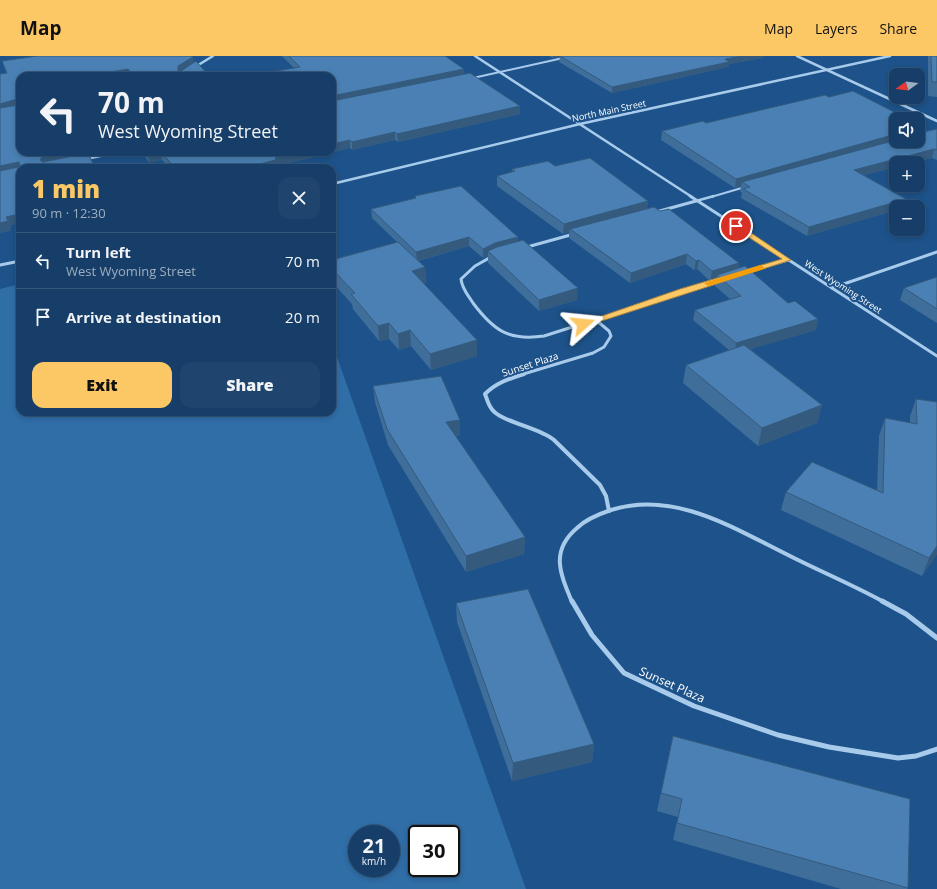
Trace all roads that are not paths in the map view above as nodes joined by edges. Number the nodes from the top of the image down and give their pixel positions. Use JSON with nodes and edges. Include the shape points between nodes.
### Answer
{"nodes":[{"id":1,"x":214,"y":56,"type":"edge"},
{"id":2,"x":475,"y":56,"type":"edge"},
{"id":3,"x":797,"y":56,"type":"edge"},
{"id":4,"x":890,"y":56,"type":"edge"},
{"id":5,"x":567,"y":58,"type":"edge"},
{"id":6,"x":194,"y":68,"type":"edge"},
{"id":7,"x":829,"y":71,"type":"junction"},
{"id":8,"x":499,"y":72,"type":"junction"},
{"id":9,"x":472,"y":78,"type":"edge"},
{"id":10,"x":937,"y":121,"type":"edge"},
{"id":11,"x":580,"y":124,"type":"junction"},
{"id":12,"x":102,"y":156,"type":"edge"},
{"id":13,"x":83,"y":160,"type":"edge"},
{"id":14,"x":336,"y":183,"type":"edge"},
{"id":15,"x":748,"y":186,"type":"edge"},
{"id":16,"x":696,"y":201,"type":"junction"},
{"id":17,"x":650,"y":213,"type":"edge"},
{"id":18,"x":581,"y":232,"type":"edge"},
{"id":19,"x":520,"y":249,"type":"edge"},
{"id":20,"x":937,"y":252,"type":"edge"},
{"id":21,"x":496,"y":255,"type":"edge"},
{"id":22,"x":788,"y":260,"type":"junction"},
{"id":23,"x":16,"y":261,"type":"edge"},
{"id":24,"x":0,"y":265,"type":"edge"},
{"id":25,"x":743,"y":273,"type":"edge"},
{"id":26,"x":728,"y":278,"type":"edge"},
{"id":27,"x":832,"y":288,"type":"junction"},
{"id":28,"x":596,"y":320,"type":"junction"},
{"id":29,"x":937,"y":356,"type":"edge"},
{"id":30,"x":609,"y":511,"type":"junction"},
{"id":31,"x":937,"y":638,"type":"edge"},
{"id":32,"x":937,"y":749,"type":"edge"}],
"edges":[{"from":1,"to":6,"type":"street"},
{"from":2,"to":8,"type":"street","name":"West Wyoming Street"},
{"from":3,"to":7,"type":"street"},
{"from":4,"to":7,"type":"street","name":"North Main Street"},
{"from":5,"to":8,"type":"lane"},
{"from":7,"to":10,"type":"street"},
{"from":7,"to":11,"type":"street","name":"North Main Street"},
{"from":8,"to":9,"type":"lane"},
{"from":8,"to":11,"type":"street","name":"West Wyoming Street"},
{"from":11,"to":14,"type":"street","name":"North Main Street"},
{"from":11,"to":16,"type":"street","name":"West Wyoming Street"},
{"from":12,"to":13,"type":"lane"},
{"from":15,"to":16,"type":"lane"},
{"from":16,"to":17,"type":"street"},
{"from":16,"to":22,"type":"street","name":"West Wyoming Street"},
{"from":18,"to":19,"type":"street"},
{"from":20,"to":27,"type":"street"},
{"from":21,"to":28,"type":"street","via":[[484,260],[462,279],[462,287],[499,331],[509,337],[530,340]]},
{"from":22,"to":25,"type":"street"},
{"from":22,"to":27,"type":"street","name":"West Wyoming Street"},
{"from":23,"to":24,"type":"street"},
{"from":26,"to":28,"type":"street"},
{"from":27,"to":29,"type":"street","name":"West Wyoming Street"},
{"from":28,"to":30,"type":"street","name":"Sunset Plaza","via":[[611,336],[604,347],[594,353],[504,380],[492,386],[485,394],[491,409],[498,415],[547,434],[554,440],[600,485],[606,496]]},
{"from":30,"to":31,"type":"street","name":"Sunset Plaza","via":[[644,503],[660,504],[679,507],[723,524],[876,598],[922,624]]},
{"from":30,"to":32,"type":"street","name":"Sunset Plaza","via":[[574,528],[566,536],[561,546],[560,565],[567,590],[600,649],[626,674],[682,703],[773,733],[829,747],[902,759],[923,756]]}]}
